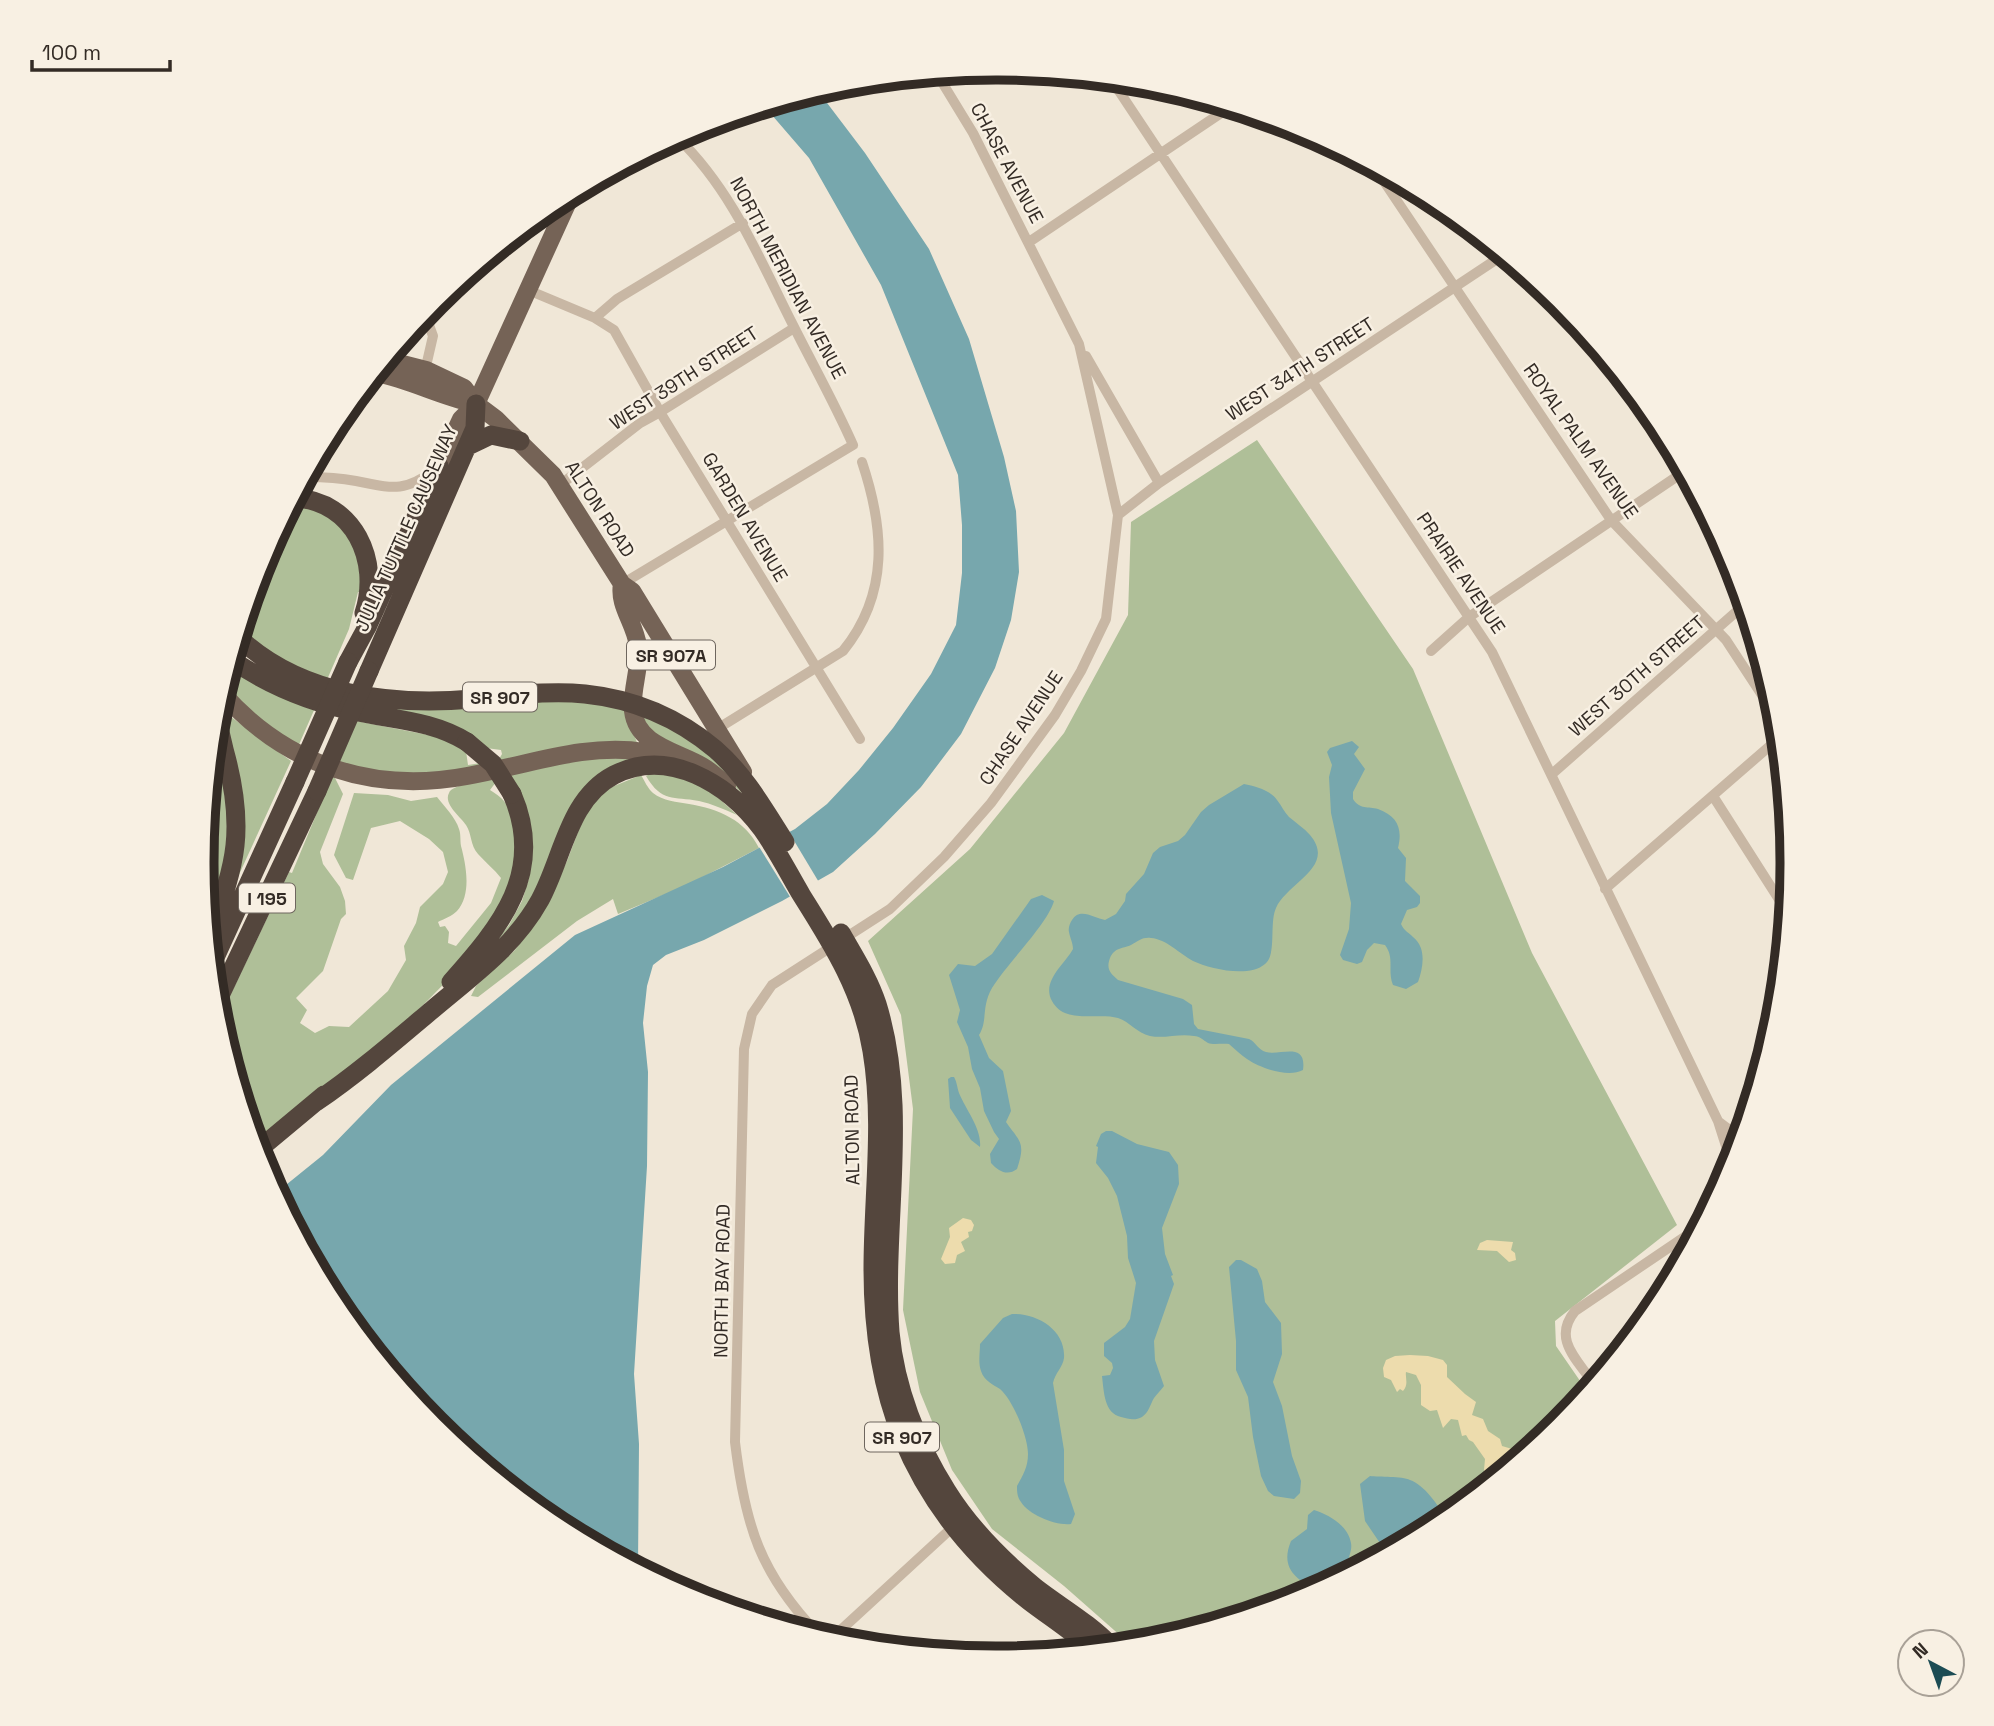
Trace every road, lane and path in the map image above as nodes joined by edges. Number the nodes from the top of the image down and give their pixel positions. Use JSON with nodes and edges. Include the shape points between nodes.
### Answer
{"nodes":[{"id":1,"x":942,"y":82,"type":"edge"},
{"id":2,"x":1119,"y":90,"type":"edge"},
{"id":3,"x":1220,"y":113,"type":"edge"},
{"id":4,"x":685,"y":146,"type":"edge"},
{"id":5,"x":1160,"y":153,"type":"junction"},
{"id":6,"x":1386,"y":184,"type":"edge"},
{"id":7,"x":564,"y":211,"type":"edge"},
{"id":8,"x":743,"y":223,"type":"junction"},
{"id":9,"x":1029,"y":242,"type":"junction"},
{"id":10,"x":1495,"y":260,"type":"edge"},
{"id":11,"x":1455,"y":287,"type":"junction"},
{"id":12,"x":528,"y":290,"type":"junction"},
{"id":13,"x":595,"y":318,"type":"junction"},
{"id":14,"x":429,"y":326,"type":"edge"},
{"id":15,"x":794,"y":328,"type":"junction"},
{"id":16,"x":1079,"y":344,"type":"junction"},
{"id":17,"x":395,"y":364,"type":"edge"},
{"id":18,"x":387,"y":374,"type":"edge"},
{"id":19,"x":423,"y":377,"type":"junction"},
{"id":20,"x":1312,"y":382,"type":"junction"},
{"id":21,"x":476,"y":404,"type":"junction"},
{"id":22,"x":660,"y":412,"type":"junction"},
{"id":23,"x":520,"y":441,"type":"junction"},
{"id":24,"x":468,"y":446,"type":"junction"},
{"id":25,"x":862,"y":462,"type":"dead end"},
{"id":26,"x":439,"y":466,"type":"junction"},
{"id":27,"x":1677,"y":476,"type":"edge"},
{"id":28,"x":316,"y":477,"type":"edge"},
{"id":29,"x":1159,"y":482,"type":"junction"},
{"id":30,"x":560,"y":485,"type":"junction"},
{"id":31,"x":304,"y":499,"type":"edge"},
{"id":32,"x":1118,"y":515,"type":"junction"},
{"id":33,"x":726,"y":520,"type":"junction"},
{"id":34,"x":1611,"y":520,"type":"junction"},
{"id":35,"x":622,"y":584,"type":"junction"},
{"id":36,"x":1738,"y":610,"type":"edge"},
{"id":37,"x":1469,"y":617,"type":"junction"},
{"id":38,"x":1716,"y":629,"type":"junction"},
{"id":39,"x":246,"y":644,"type":"edge"},
{"id":40,"x":1431,"y":651,"type":"dead end"},
{"id":41,"x":243,"y":652,"type":"edge"},
{"id":42,"x":350,"y":659,"type":"junction"},
{"id":43,"x":240,"y":665,"type":"edge"},
{"id":44,"x":816,"y":668,"type":"junction"},
{"id":45,"x":306,"y":681,"type":"junction"},
{"id":46,"x":1760,"y":694,"type":"edge"},
{"id":47,"x":232,"y":703,"type":"edge"},
{"id":48,"x":633,"y":703,"type":"junction"},
{"id":49,"x":718,"y":729,"type":"junction"},
{"id":50,"x":860,"y":739,"type":"dead end"},
{"id":51,"x":1770,"y":746,"type":"edge"},
{"id":52,"x":223,"y":751,"type":"edge"},
{"id":53,"x":1552,"y":774,"type":"junction"},
{"id":54,"x":726,"y":786,"type":"junction"},
{"id":55,"x":754,"y":794,"type":"junction"},
{"id":56,"x":1713,"y":796,"type":"junction"},
{"id":57,"x":767,"y":826,"type":"junction"},
{"id":58,"x":1605,"y":889,"type":"junction"},
{"id":59,"x":1779,"y":899,"type":"edge"},
{"id":60,"x":216,"y":917,"type":"edge"},
{"id":61,"x":839,"y":943,"type":"junction"},
{"id":62,"x":219,"y":948,"type":"edge"},
{"id":63,"x":225,"y":986,"type":"edge"},
{"id":64,"x":316,"y":1102,"type":"junction"},
{"id":65,"x":1718,"y":1121,"type":"junction"},
{"id":66,"x":1732,"y":1129,"type":"edge"},
{"id":67,"x":267,"y":1143,"type":"edge"},
{"id":68,"x":1726,"y":1146,"type":"edge"},
{"id":69,"x":1681,"y":1242,"type":"edge"},
{"id":70,"x":1588,"y":1376,"type":"edge"},
{"id":71,"x":959,"y":1522,"type":"junction"},
{"id":72,"x":807,"y":1622,"type":"edge"},
{"id":73,"x":841,"y":1629,"type":"edge"},
{"id":74,"x":1097,"y":1639,"type":"edge"}],
"edges":[{"from":1,"to":9,"type":"street","name":"CHASE AVENUE"},
{"from":2,"to":5,"type":"street","name":"PRAIRIE AVENUE"},
{"from":3,"to":5,"type":"street"},
{"from":4,"to":8,"type":"street","name":"NORTH MERIDIAN AVENUE","via":[[721,188]]},
{"from":5,"to":9,"type":"street"},
{"from":5,"to":20,"type":"street","name":"PRAIRIE AVENUE"},
{"from":6,"to":11,"type":"street","name":"ROYAL PALM AVENUE"},
{"from":7,"to":12,"type":"main road"},
{"from":8,"to":13,"type":"street","via":[[617,299]]},
{"from":8,"to":15,"type":"street","name":"NORTH MERIDIAN AVENUE"},
{"from":9,"to":16,"type":"street","name":"CHASE AVENUE"},
{"from":10,"to":11,"type":"street","name":"WEST 34TH STREET"},
{"from":11,"to":20,"type":"street","name":"WEST 34TH STREET"},
{"from":11,"to":34,"type":"street","name":"ROYAL PALM AVENUE"},
{"from":12,"to":13,"type":"street","name":"GARDEN AVENUE"},
{"from":12,"to":21,"type":"main road"},
{"from":13,"to":22,"type":"street","name":"GARDEN AVENUE","via":[[614,330]]},
{"from":14,"to":19,"type":"street","via":[[433,336]]},
{"from":15,"to":22,"type":"street","name":"WEST 39TH STREET"},
{"from":15,"to":33,"type":"street","name":"NORTH MERIDIAN AVENUE","via":[[853,446]]},
{"from":16,"to":29,"type":"street","name":"CHASE AVENUE"},
{"from":16,"to":32,"type":"street","name":"CHASE AVENUE"},
{"from":17,"to":19,"type":"main road","name":"ALTON ROAD","number":"SR 907A"},
{"from":18,"to":19,"type":"main road","name":"ALTON ROAD","number":"SR 907A"},
{"from":19,"to":21,"type":"main road","name":"ALTON ROAD","number":"SR 907A","via":[[464,388]]},
{"from":20,"to":29,"type":"street","name":"WEST 34TH STREET"},
{"from":20,"to":37,"type":"street","name":"PRAIRIE AVENUE"},
{"from":21,"to":23,"type":"main road","name":"ALTON ROAD","number":"SR 907A"},
{"from":21,"to":24,"type":"highway","name":"JULIA TUTTLE CAUSEWAY","number":"I 195","via":[[475,428]]},
{"from":21,"to":26,"type":"main road","name":"JULIA TUTTLE CAUSEWAY","number":"I 195","via":[[461,419]]},
{"from":22,"to":30,"type":"street","name":"WEST 39TH STREET"},
{"from":22,"to":33,"type":"street","name":"GARDEN AVENUE"},
{"from":23,"to":24,"type":"highway","via":[[491,435]]},
{"from":23,"to":30,"type":"main road","name":"ALTON ROAD","number":"SR 907A"},
{"from":24,"to":63,"type":"highway","name":"JULIA TUTTLE CAUSEWAY","number":"I 195","bridge":true,"via":[[317,791]]},
{"from":25,"to":44,"type":"street","via":[[872,492],[878,538],[871,606],[844,651]]},
{"from":26,"to":28,"type":"street","via":[[397,488]]},
{"from":26,"to":42,"type":"highway","name":"JULIA TUTTLE CAUSEWAY","number":"I 195"},
{"from":27,"to":34,"type":"street"},
{"from":29,"to":32,"type":"street","name":"WEST 34TH STREET"},
{"from":30,"to":35,"type":"main road","name":"ALTON ROAD","number":"SR 907A"},
{"from":31,"to":42,"type":"highway","via":[[330,507],[354,529],[364,546],[369,591]]},
{"from":32,"to":61,"type":"street","name":"CHASE AVENUE","via":[[1106,619],[1055,715],[991,803],[944,857],[890,909]]},
{"from":33,"to":35,"type":"street"},
{"from":33,"to":44,"type":"street","name":"GARDEN AVENUE"},
{"from":34,"to":37,"type":"street"},
{"from":34,"to":38,"type":"street","name":"ROYAL PALM AVENUE"},
{"from":35,"to":48,"type":"main road","name":"ALTON ROAD","number":"SR 907A","via":[[620,597],[638,646]]},
{"from":35,"to":49,"type":"main road","name":"ALTON ROAD","number":"SR 907A","via":[[632,591]]},
{"from":36,"to":38,"type":"street","name":"WEST 30TH STREET"},
{"from":37,"to":40,"type":"street"},
{"from":37,"to":53,"type":"street","name":"PRAIRIE AVENUE","via":[[1492,652]]},
{"from":38,"to":46,"type":"street","name":"ROYAL PALM AVENUE"},
{"from":38,"to":53,"type":"street","name":"WEST 30TH STREET"},
{"from":39,"to":45,"type":"highway"},
{"from":41,"to":45,"type":"main road","number":"SR 907"},
{"from":42,"to":62,"type":"highway","name":"JULIA TUTTLE CAUSEWAY","number":"I 195","bridge":true},
{"from":43,"to":64,"type":"highway","bridge":true,"via":[[307,698],[359,713],[421,723],[467,742],[493,764],[520,815],[524,848],[519,885],[504,916],[451,982]]},
{"from":44,"to":49,"type":"street"},
{"from":44,"to":50,"type":"street","name":"GARDEN AVENUE"},
{"from":45,"to":48,"type":"highway","number":"SR 907","via":[[351,694],[402,701],[558,693]]},
{"from":47,"to":54,"type":"main road","number":"SR 907","via":[[282,745],[335,769],[378,780],[449,779],[575,754],[621,750],[672,759]]},
{"from":48,"to":54,"type":"main road","name":"ALTON ROAD","number":"SR 907A","via":[[636,725],[645,737],[704,767]]},
{"from":48,"to":55,"type":"highway","number":"SR 907","via":[[700,737]]},
{"from":49,"to":55,"type":"main road","name":"ALTON ROAD","number":"SR 907A"},
{"from":51,"to":56,"type":"street"},
{"from":52,"to":60,"type":"highway","via":[[235,795],[237,843]]},
{"from":53,"to":58,"type":"street","name":"PRAIRIE AVENUE"},
{"from":54,"to":57,"type":"main road","name":"ALTON ROAD","number":"SR 907"},
{"from":55,"to":57,"type":"highway","name":"ALTON ROAD","number":"SR 907"},
{"from":56,"to":58,"type":"street"},
{"from":56,"to":59,"type":"street"},
{"from":57,"to":61,"type":"highway","name":"ALTON ROAD","number":"SR 907"},
{"from":57,"to":64,"type":"highway","via":[[725,793],[679,768],[658,764],[611,777],[580,807],[542,896],[503,951]]},
{"from":58,"to":65,"type":"street","name":"PRAIRIE AVENUE"},
{"from":61,"to":71,"type":"highway","name":"ALTON ROAD","number":"SR 907","via":[[872,1049],[878,1104],[873,1269],[881,1364],[901,1435],[919,1474]]},
{"from":61,"to":72,"type":"street","name":"NORTH BAY ROAD","via":[[772,985],[752,1014],[744,1049],[735,1442],[741,1491],[760,1553]]},
{"from":64,"to":67,"type":"highway"},
{"from":65,"to":66,"type":"street"},
{"from":65,"to":68,"type":"street","name":"PRAIRIE AVENUE"},
{"from":69,"to":70,"type":"street","via":[[1575,1311],[1564,1330],[1567,1345]]},
{"from":71,"to":73,"type":"street"},
{"from":71,"to":74,"type":"highway","name":"ALTON ROAD","number":"SR 907","via":[[1038,1589],[1073,1612]]}]}
